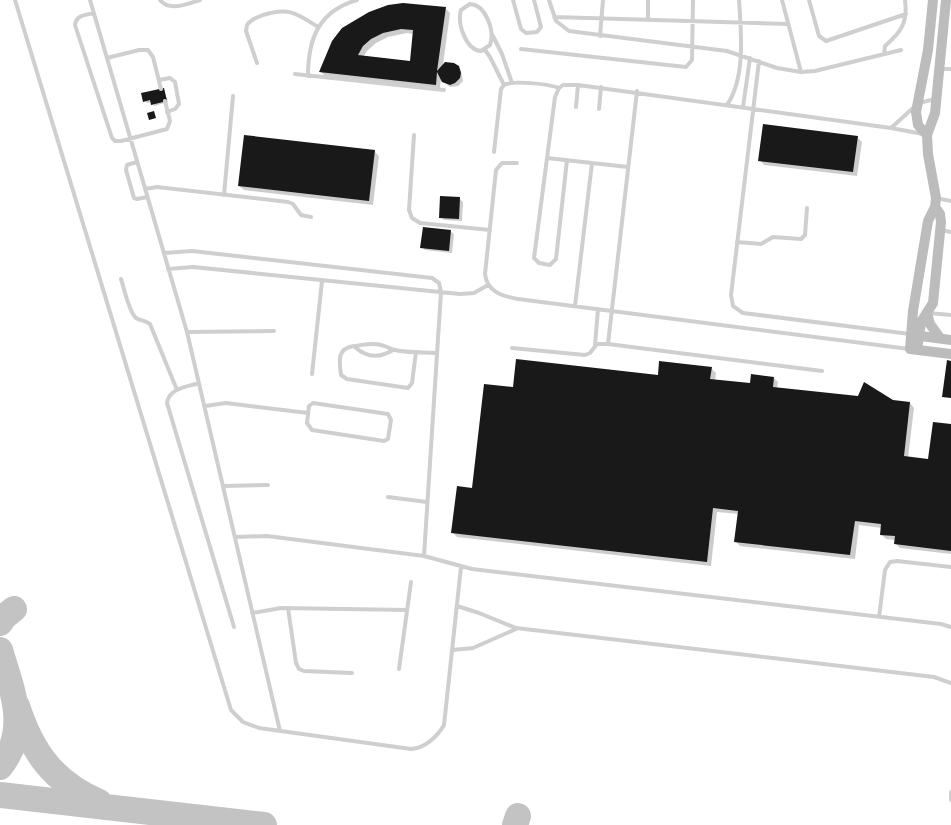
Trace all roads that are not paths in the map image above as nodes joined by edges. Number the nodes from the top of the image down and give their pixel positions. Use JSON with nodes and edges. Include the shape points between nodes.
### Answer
{"nodes":[{"id":1,"x":15,"y":0,"type":"edge"},
{"id":2,"x":90,"y":0,"type":"edge"},
{"id":3,"x":160,"y":0,"type":"edge"},
{"id":4,"x":200,"y":0,"type":"edge"},
{"id":5,"x":357,"y":0,"type":"edge"},
{"id":6,"x":513,"y":0,"type":"edge"},
{"id":7,"x":534,"y":0,"type":"edge"},
{"id":8,"x":549,"y":0,"type":"edge"},
{"id":9,"x":603,"y":0,"type":"edge"},
{"id":10,"x":648,"y":0,"type":"edge"},
{"id":11,"x":693,"y":0,"type":"edge"},
{"id":12,"x":739,"y":0,"type":"edge"},
{"id":13,"x":782,"y":0,"type":"edge"},
{"id":14,"x":809,"y":0,"type":"edge"},
{"id":15,"x":905,"y":0,"type":"edge"},
{"id":16,"x":933,"y":0,"type":"edge"},
{"id":17,"x":946,"y":0,"type":"edge"},
{"id":18,"x":470,"y":2,"type":"edge"},
{"id":19,"x":94,"y":13,"type":"junction"},
{"id":20,"x":906,"y":14,"type":"junction"},
{"id":21,"x":554,"y":17,"type":"junction"},
{"id":22,"x":602,"y":18,"type":"junction"},
{"id":23,"x":648,"y":20,"type":"junction"},
{"id":24,"x":693,"y":21,"type":"junction"},
{"id":25,"x":740,"y":22,"type":"junction"},
{"id":26,"x":788,"y":24,"type":"junction"},
{"id":27,"x":318,"y":27,"type":"junction"},
{"id":28,"x":491,"y":34,"type":"junction"},
{"id":29,"x":600,"y":36,"type":"junction"},
{"id":30,"x":693,"y":47,"type":"junction"},
{"id":31,"x":521,"y":49,"type":"dead end"},
{"id":32,"x":484,"y":50,"type":"junction"},
{"id":33,"x":901,"y":50,"type":"dead end"},
{"id":34,"x":884,"y":54,"type":"junction"},
{"id":35,"x":741,"y":55,"type":"junction"},
{"id":36,"x":107,"y":58,"type":"junction"},
{"id":37,"x":750,"y":58,"type":"junction"},
{"id":38,"x":759,"y":61,"type":"junction"},
{"id":39,"x":257,"y":63,"type":"dead end"},
{"id":40,"x":939,"y":69,"type":"junction"},
{"id":41,"x":951,"y":69,"type":"edge"},
{"id":42,"x":801,"y":72,"type":"junction"},
{"id":43,"x":295,"y":74,"type":"dead end"},
{"id":44,"x":309,"y":76,"type":"junction"},
{"id":45,"x":159,"y":80,"type":"junction"},
{"id":46,"x":512,"y":83,"type":"junction"},
{"id":47,"x":504,"y":85,"type":"junction"},
{"id":48,"x":578,"y":85,"type":"junction"},
{"id":49,"x":601,"y":87,"type":"junction"},
{"id":50,"x":161,"y":88,"type":"dead end"},
{"id":51,"x":559,"y":88,"type":"junction"},
{"id":52,"x":444,"y":90,"type":"dead end"},
{"id":53,"x":637,"y":91,"type":"junction"},
{"id":54,"x":232,"y":96,"type":"dead end"},
{"id":55,"x":936,"y":99,"type":"junction"},
{"id":56,"x":165,"y":101,"type":"dead end"},
{"id":57,"x":727,"y":105,"type":"junction"},
{"id":58,"x":917,"y":105,"type":"junction"},
{"id":59,"x":576,"y":107,"type":"dead end"},
{"id":60,"x":743,"y":107,"type":"junction"},
{"id":61,"x":753,"y":108,"type":"junction"},
{"id":62,"x":599,"y":109,"type":"dead end"},
{"id":63,"x":167,"y":112,"type":"junction"},
{"id":64,"x":891,"y":128,"type":"junction"},
{"id":65,"x":414,"y":135,"type":"dead end"},
{"id":66,"x":927,"y":135,"type":"junction"},
{"id":67,"x":130,"y":139,"type":"junction"},
{"id":68,"x":494,"y":152,"type":"dead end"},
{"id":69,"x":547,"y":158,"type":"junction"},
{"id":70,"x":567,"y":160,"type":"junction"},
{"id":71,"x":137,"y":162,"type":"junction"},
{"id":72,"x":517,"y":163,"type":"dead end"},
{"id":73,"x":592,"y":163,"type":"junction"},
{"id":74,"x":628,"y":167,"type":"junction"},
{"id":75,"x":145,"y":189,"type":"junction"},
{"id":76,"x":224,"y":195,"type":"junction"},
{"id":77,"x":147,"y":197,"type":"junction"},
{"id":78,"x":951,"y":201,"type":"edge"},
{"id":79,"x":935,"y":203,"type":"junction"},
{"id":80,"x":807,"y":208,"type":"dead end"},
{"id":81,"x":311,"y":217,"type":"dead end"},
{"id":82,"x":490,"y":230,"type":"junction"},
{"id":83,"x":946,"y":231,"type":"edge"},
{"id":84,"x":736,"y":242,"type":"junction"},
{"id":85,"x":164,"y":253,"type":"junction"},
{"id":86,"x":168,"y":269,"type":"junction"},
{"id":87,"x":121,"y":279,"type":"dead end"},
{"id":88,"x":322,"y":281,"type":"junction"},
{"id":89,"x":488,"y":285,"type":"junction"},
{"id":90,"x":441,"y":292,"type":"junction"},
{"id":91,"x":575,"y":306,"type":"junction"},
{"id":92,"x":598,"y":309,"type":"junction"},
{"id":93,"x":612,"y":311,"type":"junction"},
{"id":94,"x":913,"y":311,"type":"junction"},
{"id":95,"x":927,"y":313,"type":"junction"},
{"id":96,"x":951,"y":315,"type":"edge"},
{"id":97,"x":274,"y":331,"type":"dead end"},
{"id":98,"x":187,"y":332,"type":"junction"},
{"id":99,"x":915,"y":335,"type":"junction"},
{"id":100,"x":946,"y":339,"type":"edge"},
{"id":101,"x":608,"y":344,"type":"junction"},
{"id":102,"x":355,"y":346,"type":"junction"},
{"id":103,"x":595,"y":346,"type":"junction"},
{"id":104,"x":512,"y":348,"type":"dead end"},
{"id":105,"x":393,"y":350,"type":"junction"},
{"id":106,"x":913,"y":350,"type":"junction"},
{"id":107,"x":416,"y":352,"type":"junction"},
{"id":108,"x":437,"y":353,"type":"junction"},
{"id":109,"x":951,"y":354,"type":"edge"},
{"id":110,"x":822,"y":371,"type":"dead end"},
{"id":111,"x":312,"y":374,"type":"dead end"},
{"id":112,"x":199,"y":383,"type":"junction"},
{"id":113,"x":177,"y":390,"type":"junction"},
{"id":114,"x":205,"y":406,"type":"junction"},
{"id":115,"x":308,"y":413,"type":"junction"},
{"id":116,"x":268,"y":485,"type":"dead end"},
{"id":117,"x":223,"y":486,"type":"junction"},
{"id":118,"x":388,"y":497,"type":"dead end"},
{"id":119,"x":427,"y":502,"type":"junction"},
{"id":120,"x":235,"y":537,"type":"junction"},
{"id":121,"x":424,"y":556,"type":"junction"},
{"id":122,"x":461,"y":567,"type":"junction"},
{"id":123,"x":951,"y":567,"type":"edge"},
{"id":124,"x":411,"y":582,"type":"dead end"},
{"id":125,"x":457,"y":606,"type":"junction"},
{"id":126,"x":288,"y":608,"type":"junction"},
{"id":127,"x":407,"y":610,"type":"junction"},
{"id":128,"x":252,"y":613,"type":"junction"},
{"id":129,"x":879,"y":617,"type":"junction"},
{"id":130,"x":234,"y":627,"type":"dead end"},
{"id":131,"x":951,"y":627,"type":"edge"},
{"id":132,"x":516,"y":628,"type":"junction"},
{"id":133,"x":452,"y":650,"type":"junction"},
{"id":134,"x":399,"y":669,"type":"dead end"},
{"id":135,"x":351,"y":673,"type":"dead end"},
{"id":136,"x":951,"y":683,"type":"edge"},
{"id":137,"x":280,"y":731,"type":"junction"},
{"id":138,"x":951,"y":792,"type":"edge"},
{"id":139,"x":951,"y":800,"type":"edge"}],
"edges":[{"from":1,"to":137,"type":"lane","via":[[227,702],[243,722]]},
{"from":2,"to":19,"type":"lane"},
{"from":3,"to":4,"type":"lane","via":[[171,7]]},
{"from":5,"to":27,"type":"lane","via":[[335,9]]},
{"from":6,"to":7,"type":"lane","via":[[521,29],[526,33],[537,32],[541,27]]},
{"from":8,"to":21,"type":"lane"},
{"from":9,"to":22,"type":"lane"},
{"from":10,"to":23,"type":"lane"},
{"from":11,"to":24,"type":"lane"},
{"from":12,"to":25,"type":"lane"},
{"from":13,"to":26,"type":"lane"},
{"from":14,"to":20,"type":"lane","via":[[819,36],[826,41]]},
{"from":15,"to":20,"type":"lane"},
{"from":16,"to":58,"type":"street"},
{"from":17,"to":40,"type":"street"},
{"from":18,"to":28,"type":"lane","via":[[483,10]]},
{"from":18,"to":32,"type":"lane","via":[[461,10],[460,21],[471,48]]},
{"from":19,"to":36,"type":"lane"},
{"from":19,"to":67,"type":"lane","via":[[79,17],[75,25],[112,138]]},
{"from":20,"to":34,"type":"lane"},
{"from":21,"to":22,"type":"lane"},
{"from":21,"to":29,"type":"lane","via":[[569,31]]},
{"from":22,"to":23,"type":"lane"},
{"from":22,"to":29,"type":"lane"},
{"from":23,"to":24,"type":"lane"},
{"from":24,"to":25,"type":"lane"},
{"from":24,"to":30,"type":"lane"},
{"from":25,"to":26,"type":"lane"},
{"from":25,"to":35,"type":"lane"},
{"from":26,"to":42,"type":"lane"},
{"from":27,"to":39,"type":"lane","via":[[289,11],[252,19],[246,31]]},
{"from":27,"to":44,"type":"lane","via":[[312,43]]},
{"from":28,"to":32,"type":"lane","via":[[492,41]]},
{"from":28,"to":46,"type":"lane"},
{"from":29,"to":30,"type":"lane"},
{"from":30,"to":31,"type":"lane","via":[[691,63],[683,67]]},
{"from":30,"to":35,"type":"lane"},
{"from":32,"to":47,"type":"lane"},
{"from":33,"to":34,"type":"lane"},
{"from":34,"to":42,"type":"lane"},
{"from":35,"to":37,"type":"lane"},
{"from":35,"to":57,"type":"lane"},
{"from":36,"to":45,"type":"lane","via":[[148,50]]},
{"from":36,"to":67,"type":"lane"},
{"from":37,"to":38,"type":"lane"},
{"from":37,"to":60,"type":"lane"},
{"from":38,"to":42,"type":"lane"},
{"from":38,"to":61,"type":"lane"},
{"from":40,"to":41,"type":"lane"},
{"from":40,"to":55,"type":"street"},
{"from":43,"to":44,"type":"lane"},
{"from":44,"to":52,"type":"lane"},
{"from":45,"to":50,"type":"lane"},
{"from":45,"to":63,"type":"lane","via":[[170,78],[175,82],[179,104]]},
{"from":46,"to":47,"type":"lane"},
{"from":46,"to":51,"type":"lane"},
{"from":47,"to":68,"type":"lane"},
{"from":48,"to":49,"type":"lane"},
{"from":48,"to":51,"type":"lane"},
{"from":48,"to":59,"type":"lane"},
{"from":49,"to":53,"type":"lane"},
{"from":49,"to":62,"type":"lane"},
{"from":51,"to":69,"type":"lane"},
{"from":53,"to":57,"type":"lane"},
{"from":53,"to":74,"type":"lane"},
{"from":54,"to":76,"type":"lane"},
{"from":55,"to":58,"type":"lane"},
{"from":55,"to":66,"type":"street"},
{"from":56,"to":63,"type":"lane"},
{"from":57,"to":60,"type":"lane"},
{"from":58,"to":64,"type":"lane"},
{"from":58,"to":66,"type":"street","via":[[918,125]]},
{"from":60,"to":61,"type":"lane"},
{"from":61,"to":64,"type":"lane"},
{"from":61,"to":84,"type":"lane"},
{"from":63,"to":67,"type":"lane","via":[[167,129]]},
{"from":64,"to":66,"type":"lane"},
{"from":65,"to":82,"type":"lane","via":[[409,210],[412,218],[420,223]]},
{"from":66,"to":79,"type":"street"},
{"from":67,"to":71,"type":"lane"},
{"from":69,"to":70,"type":"lane"},
{"from":69,"to":70,"type":"lane","via":[[534,258],[537,263],[550,265],[556,259]]},
{"from":70,"to":73,"type":"lane"},
{"from":71,"to":75,"type":"lane"},
{"from":71,"to":77,"type":"lane","via":[[126,167],[128,179],[134,198]]},
{"from":72,"to":82,"type":"lane","via":[[497,167]]},
{"from":73,"to":74,"type":"lane"},
{"from":73,"to":91,"type":"lane"},
{"from":74,"to":93,"type":"lane"},
{"from":75,"to":76,"type":"lane"},
{"from":75,"to":77,"type":"lane"},
{"from":76,"to":81,"type":"lane","via":[[291,203],[301,215]]},
{"from":77,"to":85,"type":"lane"},
{"from":78,"to":79,"type":"lane"},
{"from":79,"to":83,"type":"street"},
{"from":79,"to":94,"type":"street","via":[[927,220]]},
{"from":80,"to":84,"type":"lane","via":[[805,235],[801,239],[773,237],[760,244]]},
{"from":82,"to":89,"type":"lane","via":[[485,274]]},
{"from":83,"to":95,"type":"street","via":[[933,303]]},
{"from":84,"to":99,"type":"lane","via":[[730,296],[739,312]]},
{"from":85,"to":86,"type":"lane"},
{"from":85,"to":90,"type":"lane","via":[[192,251],[432,278],[439,283]]},
{"from":86,"to":88,"type":"lane","via":[[193,267]]},
{"from":86,"to":98,"type":"lane"},
{"from":87,"to":113,"type":"lane","via":[[133,313],[150,324]]},
{"from":88,"to":90,"type":"lane"},
{"from":88,"to":111,"type":"lane"},
{"from":89,"to":90,"type":"lane","via":[[468,294]]},
{"from":89,"to":91,"type":"lane","via":[[511,298]]},
{"from":90,"to":108,"type":"lane"},
{"from":91,"to":92,"type":"lane"},
{"from":92,"to":93,"type":"lane"},
{"from":92,"to":103,"type":"lane"},
{"from":93,"to":101,"type":"lane"},
{"from":93,"to":106,"type":"lane"},
{"from":94,"to":95,"type":"lane"},
{"from":94,"to":99,"type":"street"},
{"from":95,"to":96,"type":"lane"},
{"from":95,"to":99,"type":"street"},
{"from":95,"to":100,"type":"street","via":[[930,324]]},
{"from":97,"to":98,"type":"lane"},
{"from":98,"to":112,"type":"lane"},
{"from":99,"to":100,"type":"street"},
{"from":99,"to":106,"type":"street"},
{"from":101,"to":103,"type":"lane"},
{"from":101,"to":110,"type":"lane"},
{"from":102,"to":105,"type":"lane","via":[[370,343]]},
{"from":102,"to":105,"type":"lane","via":[[373,356]]},
{"from":102,"to":107,"type":"lane","via":[[342,351],[342,377],[406,388],[412,382]]},
{"from":103,"to":104,"type":"lane","via":[[585,355]]},
{"from":105,"to":107,"type":"lane"},
{"from":106,"to":109,"type":"street"},
{"from":107,"to":108,"type":"lane"},
{"from":108,"to":119,"type":"lane"},
{"from":112,"to":113,"type":"lane"},
{"from":112,"to":114,"type":"lane"},
{"from":113,"to":130,"type":"lane","via":[[170,394],[167,403]]},
{"from":114,"to":115,"type":"lane","via":[[226,403]]},
{"from":114,"to":117,"type":"lane"},
{"from":115,"to":115,"type":"lane","via":[[307,426],[312,430],[384,441],[391,420],[386,414],[313,403]]},
{"from":116,"to":117,"type":"lane"},
{"from":117,"to":120,"type":"lane"},
{"from":118,"to":119,"type":"lane"},
{"from":119,"to":121,"type":"lane"},
{"from":120,"to":121,"type":"lane","via":[[267,536]]},
{"from":120,"to":128,"type":"lane"},
{"from":121,"to":122,"type":"lane"},
{"from":122,"to":125,"type":"lane"},
{"from":122,"to":129,"type":"lane"},
{"from":123,"to":129,"type":"lane","via":[[890,562],[885,570]]},
{"from":124,"to":127,"type":"lane"},
{"from":125,"to":132,"type":"lane"},
{"from":125,"to":133,"type":"lane"},
{"from":126,"to":127,"type":"lane"},
{"from":126,"to":128,"type":"lane"},
{"from":126,"to":135,"type":"lane","via":[[299,669]]},
{"from":127,"to":134,"type":"lane"},
{"from":128,"to":137,"type":"lane"},
{"from":129,"to":131,"type":"lane"},
{"from":132,"to":133,"type":"lane","via":[[473,648]]},
{"from":132,"to":136,"type":"lane","via":[[934,676]]},
{"from":133,"to":137,"type":"lane","via":[[444,725],[424,746],[411,749]]},
{"from":138,"to":139,"type":"lane"}]}
